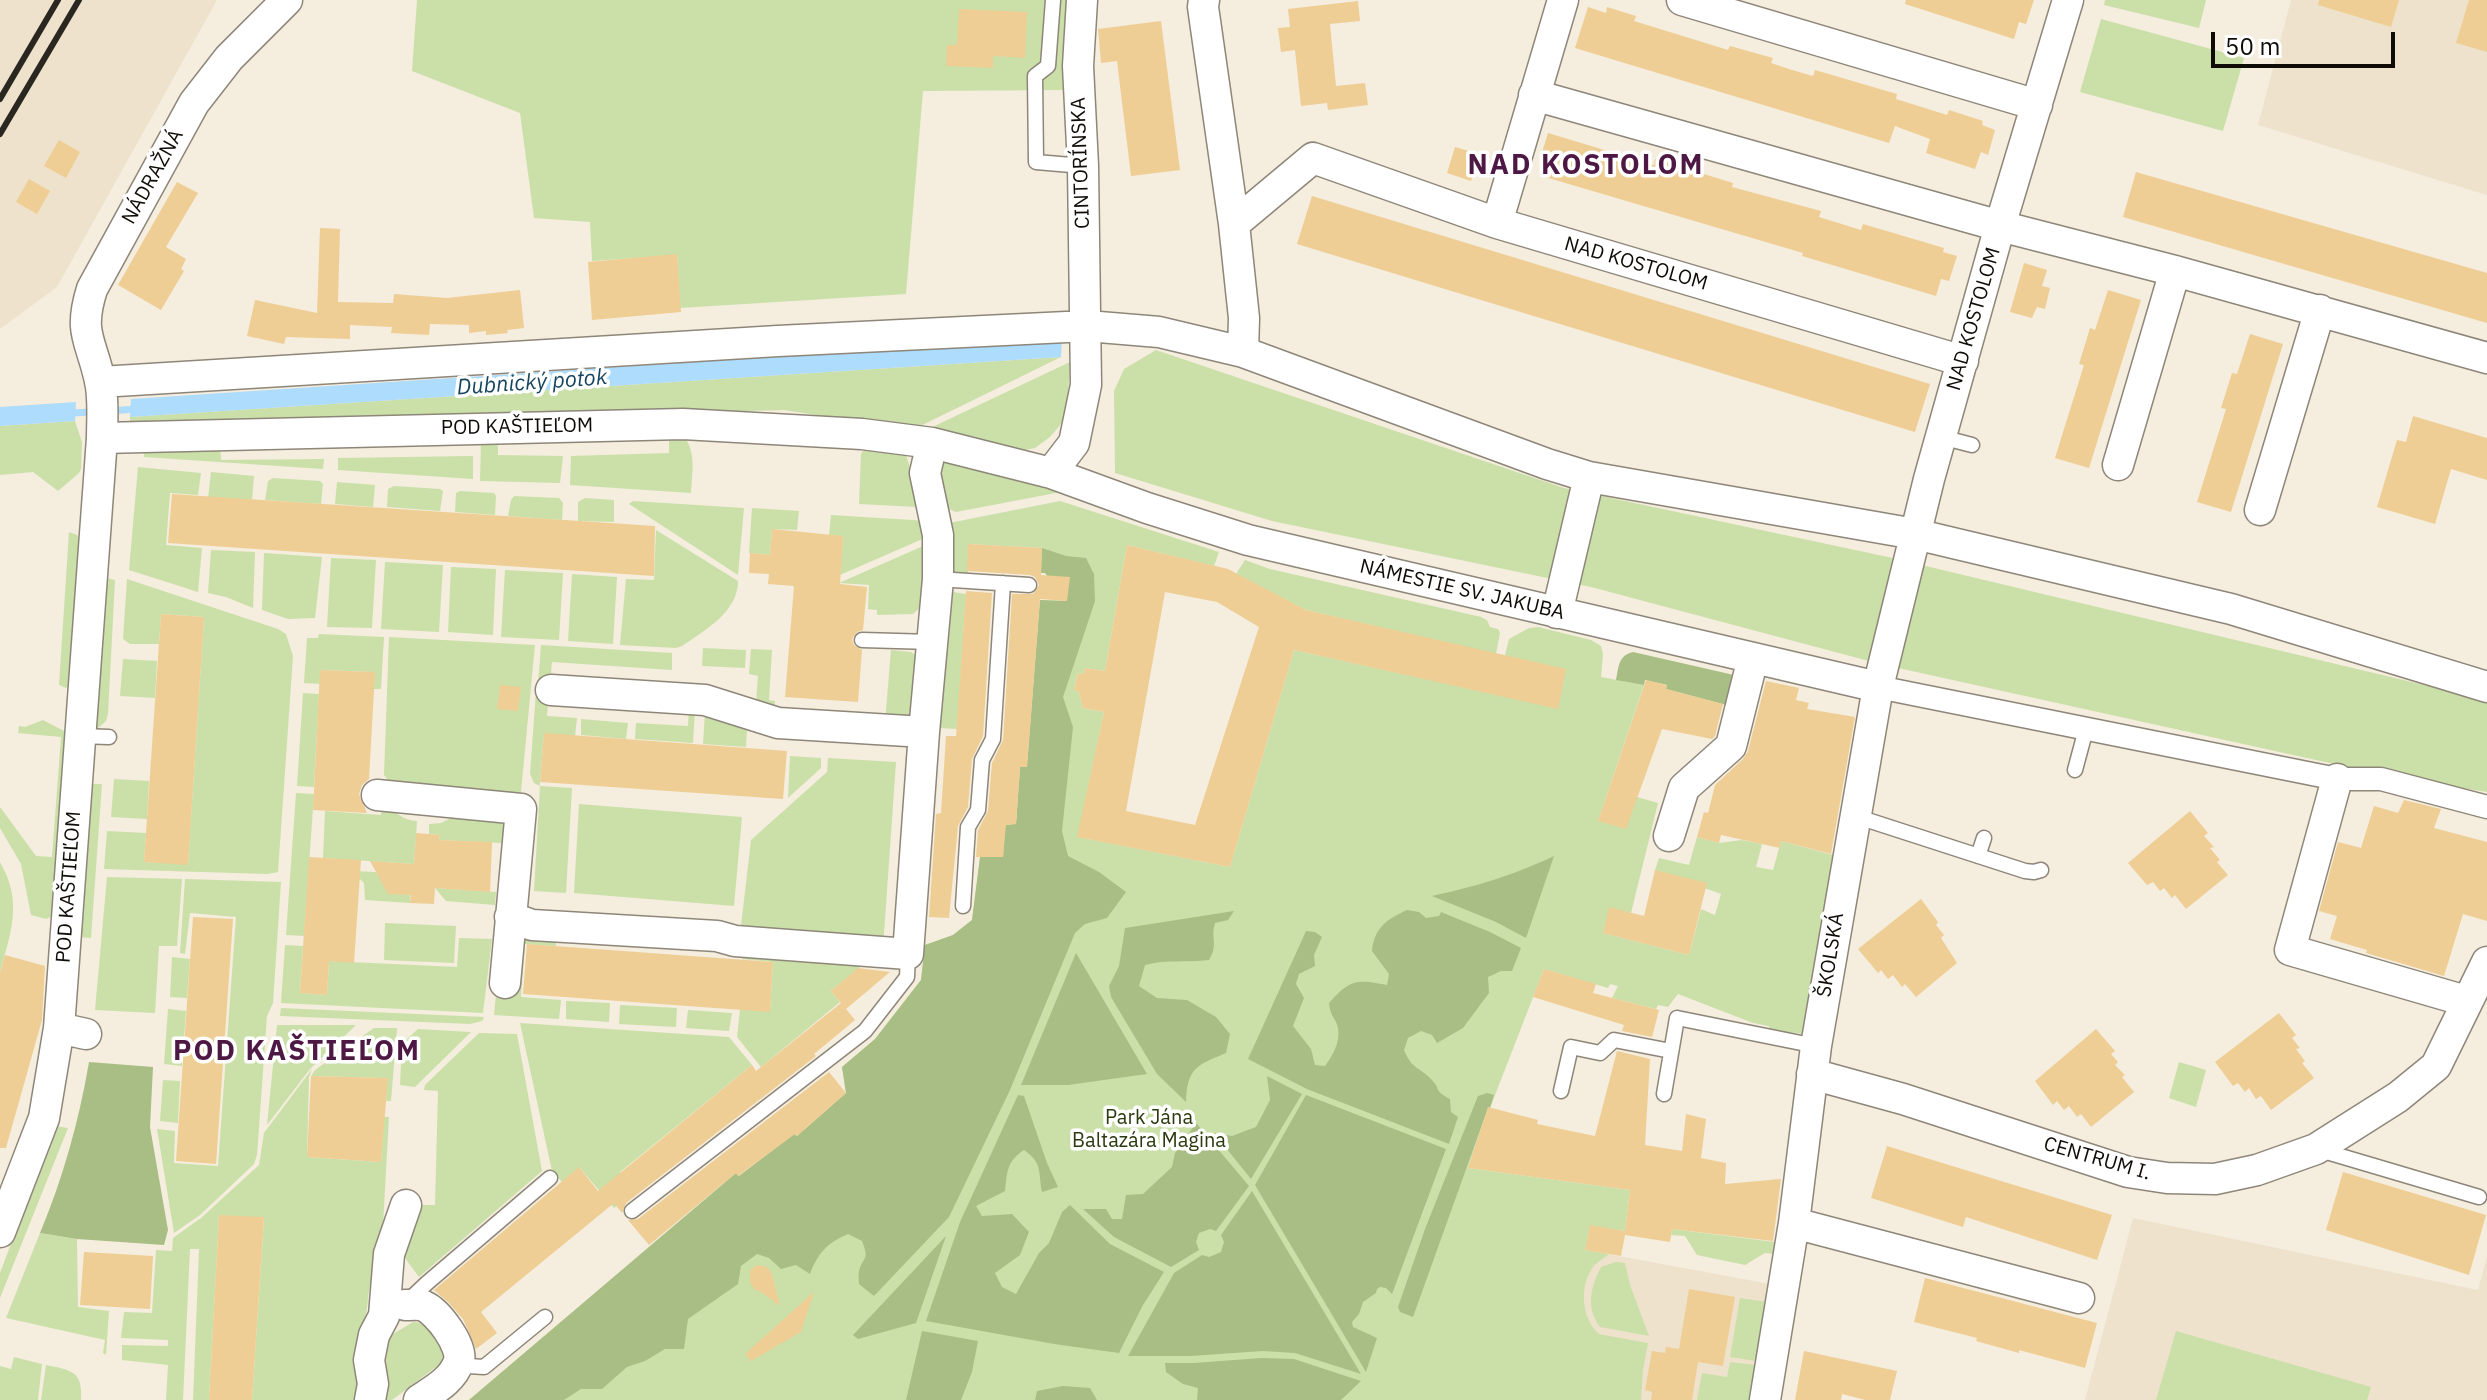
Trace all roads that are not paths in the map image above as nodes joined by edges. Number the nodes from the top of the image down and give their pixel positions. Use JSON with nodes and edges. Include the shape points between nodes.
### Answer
{"nodes":[{"id":1,"x":287,"y":0,"type":"edge"},
{"id":2,"x":1053,"y":0,"type":"edge"},
{"id":3,"x":1082,"y":0,"type":"edge"},
{"id":4,"x":1204,"y":0,"type":"edge"},
{"id":5,"x":1563,"y":0,"type":"edge"},
{"id":6,"x":1682,"y":0,"type":"edge"},
{"id":7,"x":2068,"y":0,"type":"edge"},
{"id":8,"x":1534,"y":95,"type":"junction"},
{"id":9,"x":2037,"y":105,"type":"junction"},
{"id":10,"x":1083,"y":166,"type":"junction"},
{"id":11,"x":1497,"y":223,"type":"junction"},
{"id":12,"x":1234,"y":224,"type":"junction"},
{"id":13,"x":2000,"y":226,"type":"junction"},
{"id":14,"x":2175,"y":271,"type":"junction"},
{"id":15,"x":2320,"y":310,"type":"junction"},
{"id":16,"x":1087,"y":326,"type":"junction"},
{"id":17,"x":1243,"y":352,"type":"junction"},
{"id":18,"x":2487,"y":358,"type":"edge"},
{"id":19,"x":1963,"y":361,"type":"junction"},
{"id":20,"x":101,"y":410,"type":"junction"},
{"id":21,"x":1941,"y":437,"type":"junction"},
{"id":22,"x":932,"y":443,"type":"junction"},
{"id":23,"x":1972,"y":445,"type":"dead end"},
{"id":24,"x":2118,"y":465,"type":"dead end"},
{"id":25,"x":1051,"y":473,"type":"junction"},
{"id":26,"x":1589,"y":477,"type":"junction"},
{"id":27,"x":2260,"y":510,"type":"dead end"},
{"id":28,"x":1915,"y":534,"type":"junction"},
{"id":29,"x":938,"y":579,"type":"junction"},
{"id":30,"x":1003,"y":583,"type":"junction"},
{"id":31,"x":1029,"y":585,"type":"dead end"},
{"id":32,"x":1557,"y":613,"type":"junction"},
{"id":33,"x":862,"y":640,"type":"dead end"},
{"id":34,"x":932,"y":642,"type":"junction"},
{"id":35,"x":1753,"y":658,"type":"junction"},
{"id":36,"x":1878,"y":687,"type":"junction"},
{"id":37,"x":2487,"y":687,"type":"edge"},
{"id":38,"x":551,"y":690,"type":"dead end"},
{"id":39,"x":2086,"y":729,"type":"junction"},
{"id":40,"x":924,"y":732,"type":"junction"},
{"id":41,"x":2075,"y":770,"type":"dead end"},
{"id":42,"x":2337,"y":779,"type":"junction"},
{"id":43,"x":377,"y":795,"type":"dead end"},
{"id":44,"x":2487,"y":807,"type":"edge"},
{"id":45,"x":1855,"y":816,"type":"junction"},
{"id":46,"x":1922,"y":819,"type":"dead end"},
{"id":47,"x":1669,"y":836,"type":"dead end"},
{"id":48,"x":1917,"y":836,"type":"junction"},
{"id":49,"x":1984,"y":838,"type":"dead end"},
{"id":50,"x":1978,"y":856,"type":"junction"},
{"id":51,"x":2041,"y":870,"type":"dead end"},
{"id":52,"x":963,"y":906,"type":"dead end"},
{"id":53,"x":510,"y":917,"type":"junction"},
{"id":54,"x":908,"y":954,"type":"junction"},
{"id":55,"x":2487,"y":962,"type":"edge"},
{"id":56,"x":505,"y":983,"type":"dead end"},
{"id":57,"x":2466,"y":1001,"type":"junction"},
{"id":58,"x":1671,"y":1051,"type":"junction"},
{"id":59,"x":1814,"y":1060,"type":"junction"},
{"id":60,"x":1561,"y":1091,"type":"dead end"},
{"id":61,"x":1664,"y":1094,"type":"dead end"},
{"id":62,"x":2316,"y":1149,"type":"junction"},
{"id":63,"x":550,"y":1178,"type":"dead end"},
{"id":64,"x":2479,"y":1197,"type":"dead end"},
{"id":65,"x":406,"y":1205,"type":"dead end"},
{"id":66,"x":632,"y":1211,"type":"dead end"},
{"id":67,"x":1794,"y":1223,"type":"junction"},
{"id":68,"x":0,"y":1232,"type":"edge"},
{"id":69,"x":2079,"y":1298,"type":"dead end"},
{"id":70,"x":394,"y":1310,"type":"junction"},
{"id":71,"x":545,"y":1317,"type":"dead end"},
{"id":72,"x":459,"y":1361,"type":"junction"},
{"id":73,"x":370,"y":1400,"type":"edge"},
{"id":74,"x":419,"y":1400,"type":"edge"},
{"id":75,"x":1765,"y":1400,"type":"edge"}],
"edges":[{"from":1,"to":20,"type":"street","name":"NÁDRAŽNÁ","via":[[229,58],[194,103],[92,289],[84,330]]},
{"from":2,"to":10,"type":"lane","via":[[1048,66],[1035,76],[1036,162]]},
{"from":3,"to":10,"type":"street","name":"CINTORÍNSKA","via":[[1078,66]]},
{"from":4,"to":12,"type":"street"},
{"from":5,"to":8,"type":"street"},
{"from":6,"to":9,"type":"street"},
{"from":7,"to":9,"type":"street","name":"NAD KOSTOLOM"},
{"from":8,"to":11,"type":"street"},
{"from":8,"to":13,"type":"street"},
{"from":9,"to":13,"type":"street","name":"NAD KOSTOLOM"},
{"from":10,"to":16,"type":"street","name":"CINTORÍNSKA"},
{"from":11,"to":12,"type":"street","name":"NAD KOSTOLOM","via":[[1313,158]]},
{"from":11,"to":19,"type":"street","name":"NAD KOSTOLOM"},
{"from":12,"to":17,"type":"street"},
{"from":13,"to":14,"type":"street"},
{"from":13,"to":19,"type":"street","name":"NAD KOSTOLOM"},
{"from":14,"to":15,"type":"street"},
{"from":14,"to":24,"type":"street"},
{"from":15,"to":18,"type":"street"},
{"from":15,"to":27,"type":"street"},
{"from":16,"to":17,"type":"street","via":[[1159,332]]},
{"from":16,"to":20,"type":"street","via":[[778,341]]},
{"from":16,"to":25,"type":"street","name":"CINTORÍNSKA","via":[[1086,385],[1074,443]]},
{"from":17,"to":26,"type":"street"},
{"from":19,"to":21,"type":"street","name":"NAD KOSTOLOM"},
{"from":20,"to":22,"type":"street","name":"POD KAŠTIEĽOM","via":[[683,424]]},
{"from":20,"to":68,"type":"street","name":"POD KAŠTIEĽOM","via":[[94,736],[73,1031]]},
{"from":21,"to":23,"type":"lane"},
{"from":21,"to":28,"type":"street","name":"NAD KOSTOLOM"},
{"from":22,"to":25,"type":"street","name":"POD KAŠTIEĽOM"},
{"from":22,"to":29,"type":"street","via":[[925,473],[938,535]]},
{"from":25,"to":32,"type":"street","name":"NÁMESTIE SV. JAKUBA","via":[[1248,540]]},
{"from":26,"to":28,"type":"street"},
{"from":26,"to":32,"type":"street"},
{"from":28,"to":36,"type":"street","name":"NAD KOSTOLOM"},
{"from":28,"to":37,"type":"street","via":[[2231,609]]},
{"from":29,"to":30,"type":"lane"},
{"from":29,"to":34,"type":"street"},
{"from":30,"to":31,"type":"lane"},
{"from":30,"to":52,"type":"lane","via":[[993,739],[982,760],[978,810],[968,827]]},
{"from":32,"to":35,"type":"street","name":"NÁMESTIE SV. JAKUBA"},
{"from":33,"to":34,"type":"lane"},
{"from":34,"to":40,"type":"street"},
{"from":35,"to":36,"type":"street","name":"NÁMESTIE SV. JAKUBA"},
{"from":35,"to":47,"type":"street","via":[[1731,746],[1684,788]]},
{"from":36,"to":39,"type":"street"},
{"from":36,"to":45,"type":"street","name":"ŠKOLSKÁ"},
{"from":38,"to":40,"type":"street","via":[[705,700],[778,723]]},
{"from":39,"to":41,"type":"lane"},
{"from":39,"to":42,"type":"street"},
{"from":40,"to":54,"type":"street"},
{"from":42,"to":44,"type":"street","via":[[2381,779]]},
{"from":42,"to":57,"type":"street","via":[[2290,950]]},
{"from":43,"to":53,"type":"street","via":[[521,809]]},
{"from":45,"to":48,"type":"lane"},
{"from":45,"to":59,"type":"street","name":"ŠKOLSKÁ"},
{"from":46,"to":48,"type":"lane"},
{"from":48,"to":50,"type":"lane"},
{"from":49,"to":50,"type":"lane"},
{"from":50,"to":51,"type":"lane","via":[[2030,872]]},
{"from":53,"to":54,"type":"street","via":[[532,925]]},
{"from":53,"to":56,"type":"street"},
{"from":54,"to":66,"type":"lane","via":[[907,977],[865,1031]]},
{"from":55,"to":57,"type":"street","name":"CENTRUM I."},
{"from":57,"to":62,"type":"street","name":"CENTRUM I.","via":[[2436,1066]]},
{"from":58,"to":59,"type":"lane","via":[[1677,1018]]},
{"from":58,"to":60,"type":"lane","via":[[1614,1040],[1600,1053],[1571,1047]]},
{"from":58,"to":61,"type":"lane"},
{"from":59,"to":62,"type":"street","name":"CENTRUM I.","via":[[1903,1099],[2128,1172],[2215,1179]]},
{"from":59,"to":67,"type":"street","name":"ŠKOLSKÁ"},
{"from":62,"to":64,"type":"lane"},
{"from":63,"to":70,"type":"lane"},
{"from":65,"to":70,"type":"street","via":[[389,1254]]},
{"from":67,"to":69,"type":"street"},
{"from":67,"to":75,"type":"street","name":"ŠKOLSKÁ"},
{"from":70,"to":72,"type":"street","via":[[424,1306],[455,1339]]},
{"from":70,"to":73,"type":"street","via":[[374,1335]]},
{"from":71,"to":72,"type":"lane","via":[[484,1367]]},
{"from":72,"to":74,"type":"street","via":[[448,1380]]}]}
